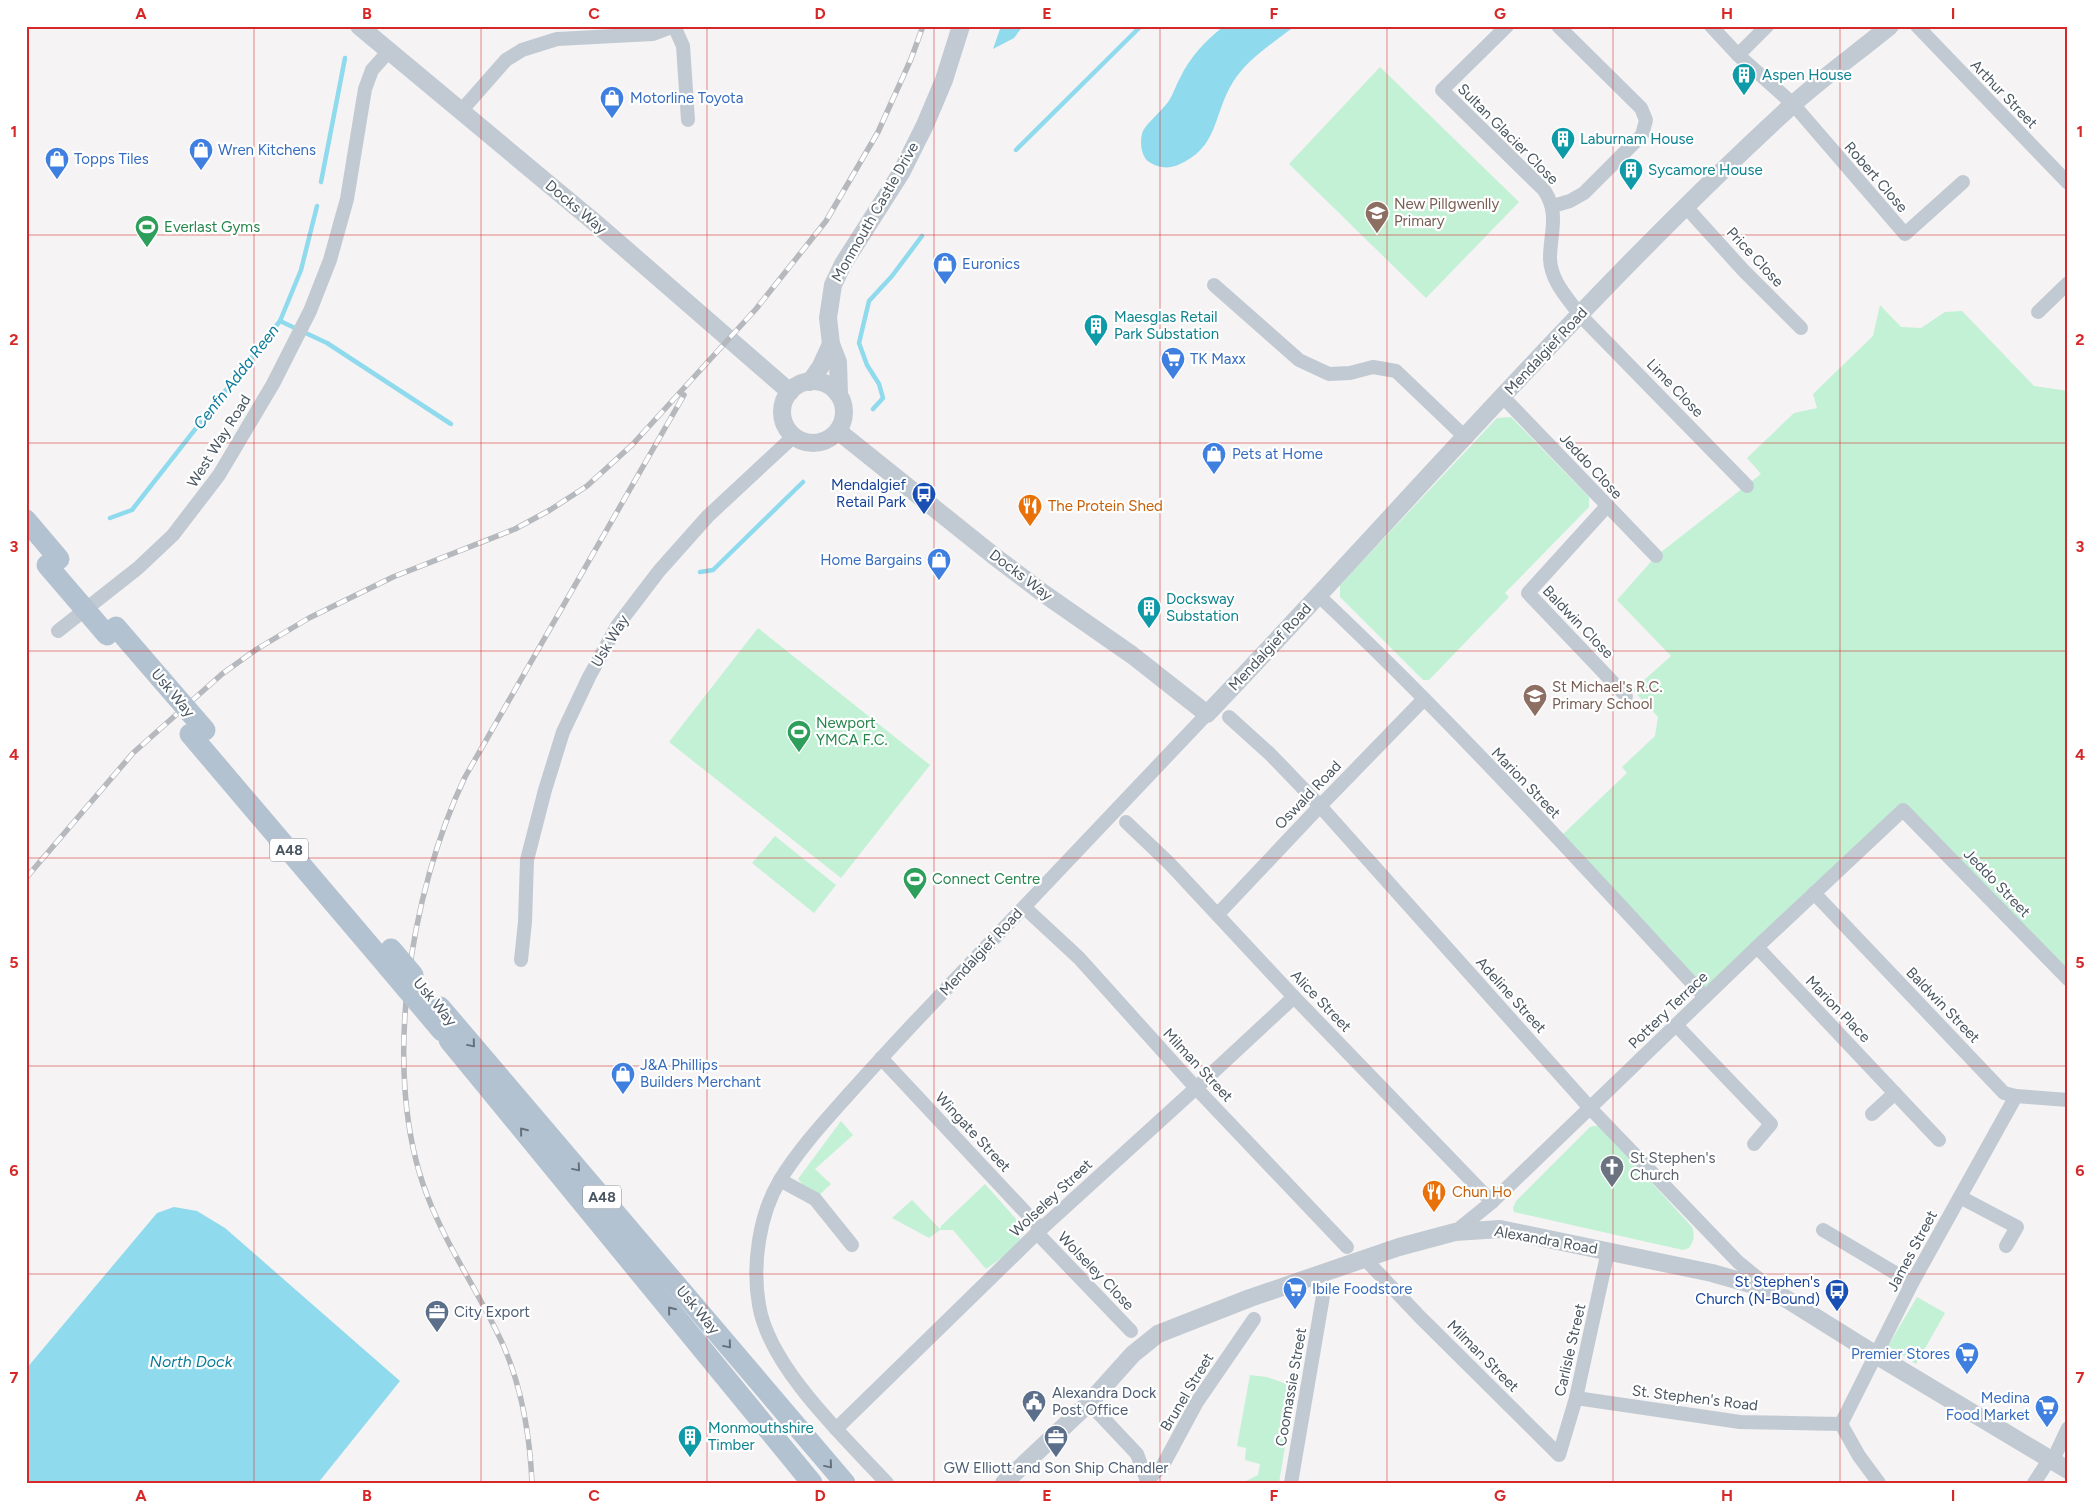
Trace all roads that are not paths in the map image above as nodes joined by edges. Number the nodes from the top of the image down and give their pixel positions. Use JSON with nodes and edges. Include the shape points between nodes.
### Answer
{"nodes":[{"id":1,"x":359,"y":26,"type":"edge"},
{"id":2,"x":674,"y":26,"type":"edge"},
{"id":3,"x":960,"y":26,"type":"edge"},
{"id":4,"x":1507,"y":26,"type":"edge"},
{"id":5,"x":1558,"y":26,"type":"edge"},
{"id":6,"x":1711,"y":26,"type":"edge"},
{"id":7,"x":1767,"y":26,"type":"edge"},
{"id":8,"x":1890,"y":26,"type":"edge"},
{"id":9,"x":1917,"y":26,"type":"edge"},
{"id":10,"x":389,"y":51,"type":"junction"},
{"id":11,"x":1738,"y":55,"type":"junction"},
{"id":12,"x":1793,"y":104,"type":"junction"},
{"id":13,"x":461,"y":111,"type":"junction"},
{"id":14,"x":688,"y":120,"type":"dead end"},
{"id":15,"x":1963,"y":182,"type":"dead end"},
{"id":16,"x":2068,"y":183,"type":"edge"},
{"id":17,"x":1552,"y":206,"type":"junction"},
{"id":18,"x":1686,"y":207,"type":"junction"},
{"id":19,"x":2068,"y":282,"type":"edge"},
{"id":20,"x":1214,"y":285,"type":"dead end"},
{"id":21,"x":2038,"y":312,"type":"dead end"},
{"id":22,"x":1579,"y":314,"type":"junction"},
{"id":23,"x":1801,"y":328,"type":"dead end"},
{"id":24,"x":831,"y":344,"type":"junction"},
{"id":25,"x":810,"y":382,"type":"junction"},
{"id":26,"x":790,"y":392,"type":"junction"},
{"id":27,"x":839,"y":394,"type":"junction"},
{"id":28,"x":1503,"y":397,"type":"junction"},
{"id":29,"x":838,"y":431,"type":"junction"},
{"id":30,"x":794,"y":436,"type":"junction"},
{"id":31,"x":1466,"y":438,"type":"junction"},
{"id":32,"x":1747,"y":486,"type":"dead end"},
{"id":33,"x":1607,"y":506,"type":"junction"},
{"id":34,"x":26,"y":520,"type":"edge"},
{"id":35,"x":26,"y":541,"type":"edge"},
{"id":36,"x":1656,"y":556,"type":"dead end"},
{"id":37,"x":53,"y":562,"type":"junction"},
{"id":38,"x":1319,"y":596,"type":"junction"},
{"id":39,"x":58,"y":632,"type":"dead end"},
{"id":40,"x":1626,"y":696,"type":"dead end"},
{"id":41,"x":1424,"y":699,"type":"junction"},
{"id":42,"x":1207,"y":714,"type":"junction"},
{"id":43,"x":1229,"y":717,"type":"dead end"},
{"id":44,"x":1320,"y":806,"type":"junction"},
{"id":45,"x":1903,"y":810,"type":"joint"},
{"id":46,"x":1126,"y":822,"type":"dead end"},
{"id":47,"x":1814,"y":893,"type":"junction"},
{"id":48,"x":1024,"y":907,"type":"junction"},
{"id":49,"x":1218,"y":914,"type":"junction"},
{"id":50,"x":1757,"y":948,"type":"junction"},
{"id":51,"x":389,"y":958,"type":"junction"},
{"id":52,"x":520,"y":960,"type":"dead end"},
{"id":53,"x":2068,"y":979,"type":"edge"},
{"id":54,"x":1294,"y":997,"type":"junction"},
{"id":55,"x":1705,"y":997,"type":"junction"},
{"id":56,"x":1676,"y":1025,"type":"junction"},
{"id":57,"x":881,"y":1058,"type":"junction"},
{"id":58,"x":1196,"y":1088,"type":"junction"},
{"id":59,"x":1895,"y":1093,"type":"junction"},
{"id":60,"x":2016,"y":1096,"type":"junction"},
{"id":61,"x":2068,"y":1100,"type":"edge"},
{"id":62,"x":1590,"y":1108,"type":"junction"},
{"id":63,"x":1872,"y":1114,"type":"dead end"},
{"id":64,"x":1939,"y":1140,"type":"dead end"},
{"id":65,"x":1754,"y":1144,"type":"dead end"},
{"id":66,"x":780,"y":1180,"type":"junction"},
{"id":67,"x":1960,"y":1197,"type":"junction"},
{"id":68,"x":1492,"y":1202,"type":"junction"},
{"id":69,"x":1823,"y":1230,"type":"dead end"},
{"id":70,"x":1039,"y":1231,"type":"junction"},
{"id":71,"x":1455,"y":1232,"type":"junction"},
{"id":72,"x":852,"y":1245,"type":"dead end"},
{"id":73,"x":2006,"y":1246,"type":"dead end"},
{"id":74,"x":1346,"y":1247,"type":"dead end"},
{"id":75,"x":1608,"y":1251,"type":"junction"},
{"id":76,"x":1364,"y":1258,"type":"junction"},
{"id":77,"x":1912,"y":1283,"type":"junction"},
{"id":78,"x":1772,"y":1290,"type":"junction"},
{"id":79,"x":1322,"y":1296,"type":"dead end"},
{"id":80,"x":1254,"y":1320,"type":"dead end"},
{"id":81,"x":1131,"y":1331,"type":"dead end"},
{"id":82,"x":1876,"y":1355,"type":"junction"},
{"id":83,"x":1576,"y":1398,"type":"junction"},
{"id":84,"x":1089,"y":1403,"type":"junction"},
{"id":85,"x":1841,"y":1424,"type":"junction"},
{"id":86,"x":836,"y":1428,"type":"junction"},
{"id":87,"x":2068,"y":1428,"type":"edge"},
{"id":88,"x":1559,"y":1455,"type":"joint"},
{"id":89,"x":2051,"y":1461,"type":"junction"},
{"id":90,"x":2068,"y":1470,"type":"edge"},
{"id":91,"x":1147,"y":1482,"type":"edge"},
{"id":92,"x":812,"y":1483,"type":"edge"},
{"id":93,"x":845,"y":1483,"type":"edge"},
{"id":94,"x":887,"y":1483,"type":"edge"},
{"id":95,"x":1004,"y":1483,"type":"edge"},
{"id":96,"x":1291,"y":1483,"type":"edge"},
{"id":97,"x":1879,"y":1483,"type":"edge"},
{"id":98,"x":2034,"y":1483,"type":"edge"}],
"edges":[{"from":1,"to":10,"type":"street","name":"Docks Way"},
{"from":2,"to":13,"type":"street","via":[[653,34],[558,39],[528,48],[506,60]]},
{"from":2,"to":14,"type":"street","via":[[683,46]]},
{"from":3,"to":24,"type":"street","name":"Monmouth Castle Drive","via":[[944,80],[925,125],[901,173],[833,285],[828,318]]},
{"from":4,"to":17,"type":"street","name":"Sultan Glacier Close","via":[[1442,90],[1544,190]]},
{"from":5,"to":17,"type":"street","via":[[1641,108],[1646,120],[1642,135],[1584,193]]},
{"from":6,"to":11,"type":"street"},
{"from":7,"to":11,"type":"street"},
{"from":8,"to":12,"type":"street","name":"Mendalgief Road"},
{"from":9,"to":16,"type":"street","name":"Arthur Street"},
{"from":10,"to":13,"type":"street","name":"Docks Way"},
{"from":10,"to":39,"type":"street","name":"West Way Road","via":[[372,70],[365,89],[347,198],[330,260],[310,311],[273,384],[219,475],[173,535],[138,568]]},
{"from":11,"to":12,"type":"street"},
{"from":12,"to":15,"type":"street","name":"Robert Close","via":[[1905,234]]},
{"from":12,"to":18,"type":"street","name":"Mendalgief Road"},
{"from":13,"to":26,"type":"street","name":"Docks Way"},
{"from":17,"to":22,"type":"street","name":"Sultan Glacier Close","via":[[1552,267],[1561,290]]},
{"from":18,"to":22,"type":"street","name":"Mendalgief Road"},
{"from":18,"to":23,"type":"street","name":"Price Close"},
{"from":19,"to":21,"type":"street"},
{"from":20,"to":31,"type":"street","via":[[1306,364],[1329,374],[1373,367],[1396,370]]},
{"from":22,"to":28,"type":"street","name":"Mendalgief Road"},
{"from":22,"to":32,"type":"street","name":"Lime Close"},
{"from":24,"to":25,"type":"street","name":"Monmouth Castle Drive","via":[[822,366]]},
{"from":24,"to":27,"type":"street","name":"Monmouth Castle Drive","via":[[838,362]]},
{"from":25,"to":26,"type":"street","via":[[804,382]]},
{"from":25,"to":27,"type":"street","via":[[826,384]]},
{"from":26,"to":30,"type":"street","via":[[782,414]]},
{"from":27,"to":29,"type":"street","via":[[844,415]]},
{"from":28,"to":31,"type":"street","name":"Mendalgief Road"},
{"from":28,"to":33,"type":"street","name":"Jeddo Close"},
{"from":29,"to":30,"type":"street","via":[[815,443]]},
{"from":29,"to":42,"type":"street","name":"Docks Way","via":[[1015,572],[1132,655]]},
{"from":30,"to":52,"type":"street","name":"Usk Way","via":[[708,516],[659,572],[617,626],[589,677],[563,732],[545,790],[528,860]]},
{"from":31,"to":38,"type":"street","name":"Mendalgief Road"},
{"from":33,"to":36,"type":"street","name":"Jeddo Close"},
{"from":33,"to":40,"type":"street","name":"Baldwin Close","via":[[1528,593]]},
{"from":34,"to":37,"type":"main road","name":"Usk Way","number":"A48"},
{"from":35,"to":37,"type":"main road","name":"Usk Way","number":"A48"},
{"from":37,"to":51,"type":"main road","name":"Usk Way","number":"A48","bridge":true},
{"from":38,"to":41,"type":"street","name":"Marion Street"},
{"from":38,"to":42,"type":"street","name":"Mendalgief Road"},
{"from":41,"to":44,"type":"street","name":"Oswald Road"},
{"from":41,"to":55,"type":"street","name":"Marion Street"},
{"from":42,"to":48,"type":"street","name":"Mendalgief Road"},
{"from":43,"to":44,"type":"street","name":"Adeline Street"},
{"from":44,"to":49,"type":"street","name":"Oswald Road"},
{"from":44,"to":62,"type":"street","name":"Adeline Street"},
{"from":45,"to":47,"type":"street","name":"Pottery Terrace"},
{"from":45,"to":53,"type":"street","name":"Jeddo Street"},
{"from":46,"to":49,"type":"street","name":"Alice Street"},
{"from":47,"to":50,"type":"street","name":"Pottery Terrace"},
{"from":47,"to":60,"type":"street","name":"Baldwin Street","via":[[2004,1093]]},
{"from":48,"to":57,"type":"street","name":"Mendalgief Road"},
{"from":48,"to":58,"type":"street","name":"Milman Street","via":[[1079,958]]},
{"from":49,"to":54,"type":"street","name":"Alice Street"},
{"from":50,"to":55,"type":"street","name":"Pottery Terrace"},
{"from":50,"to":59,"type":"street","name":"Marion Place"},
{"from":92,"to":51,"type":"main road","name":"Usk Way","number":"A48","one_way":true,"bridge":true,"via":[[442,1031]]},
{"from":51,"to":93,"type":"main road","name":"Usk Way","number":"A48","one_way":true,"bridge":true,"via":[[440,1007]]},
{"from":54,"to":58,"type":"street","name":"Wolseley Street"},
{"from":54,"to":68,"type":"street","name":"Alice Street"},
{"from":55,"to":56,"type":"street","name":"Pottery Terrace"},
{"from":56,"to":62,"type":"street","name":"Pottery Terrace"},
{"from":56,"to":65,"type":"street","via":[[1771,1124]]},
{"from":57,"to":66,"type":"street","name":"Mendalgief Road","via":[[802,1148]]},
{"from":57,"to":70,"type":"street","name":"Wingate Street"},
{"from":58,"to":70,"type":"street","name":"Wolseley Street"},
{"from":58,"to":74,"type":"street","name":"Milman Street"},
{"from":59,"to":63,"type":"street"},
{"from":59,"to":64,"type":"street","name":"Marion Place"},
{"from":60,"to":61,"type":"street","name":"Baldwin Street"},
{"from":60,"to":67,"type":"street","name":"James Street"},
{"from":62,"to":68,"type":"street","name":"Pottery Terrace"},
{"from":62,"to":78,"type":"street","name":"Adeline Street","via":[[1738,1262]]},
{"from":66,"to":72,"type":"street","via":[[815,1199]]},
{"from":66,"to":86,"type":"street","name":"Mendalgief Road","via":[[763,1225],[758,1254],[759,1306],[775,1349],[792,1376]]},
{"from":67,"to":73,"type":"street","via":[[2017,1227]]},
{"from":67,"to":77,"type":"street","name":"James Street"},
{"from":68,"to":71,"type":"street","name":"Pottery Terrace"},
{"from":69,"to":77,"type":"street"},
{"from":70,"to":81,"type":"street","name":"Wolseley Close"},
{"from":70,"to":86,"type":"street","name":"Wolseley Street"},
{"from":71,"to":75,"type":"street","name":"Alexandra Road","via":[[1500,1229]]},
{"from":71,"to":76,"type":"street","name":"Alexandra Road"},
{"from":75,"to":78,"type":"street","name":"Alexandra Road","via":[[1712,1273]]},
{"from":75,"to":83,"type":"street","name":"Carlisle Street"},
{"from":76,"to":84,"type":"street","name":"Alexandra Road","via":[[1158,1334],[1132,1354]]},
{"from":76,"to":88,"type":"street","name":"Milman Street"},
{"from":77,"to":82,"type":"street","name":"James Street"},
{"from":78,"to":82,"type":"street","name":"Alexandra Road"},
{"from":79,"to":96,"type":"street","name":"Coomassie Street"},
{"from":80,"to":91,"type":"street","name":"Brunel Street","via":[[1197,1402],[1163,1465]]},
{"from":82,"to":85,"type":"street","name":"James Street"},
{"from":82,"to":89,"type":"street","name":"Alexandra Road"},
{"from":83,"to":85,"type":"street","name":"St. Stephen's Road","via":[[1740,1422]]},
{"from":83,"to":88,"type":"street","name":"Carlisle Street"},
{"from":84,"to":91,"type":"street","name":"Brunel Street","via":[[1136,1454]]},
{"from":84,"to":95,"type":"street","name":"Alexandra Road"},
{"from":85,"to":97,"type":"street"},
{"from":86,"to":94,"type":"street","name":"Mendalgief Road"},
{"from":87,"to":89,"type":"street"},
{"from":89,"to":90,"type":"street","name":"Alexandra Road"},
{"from":89,"to":98,"type":"street"}]}
